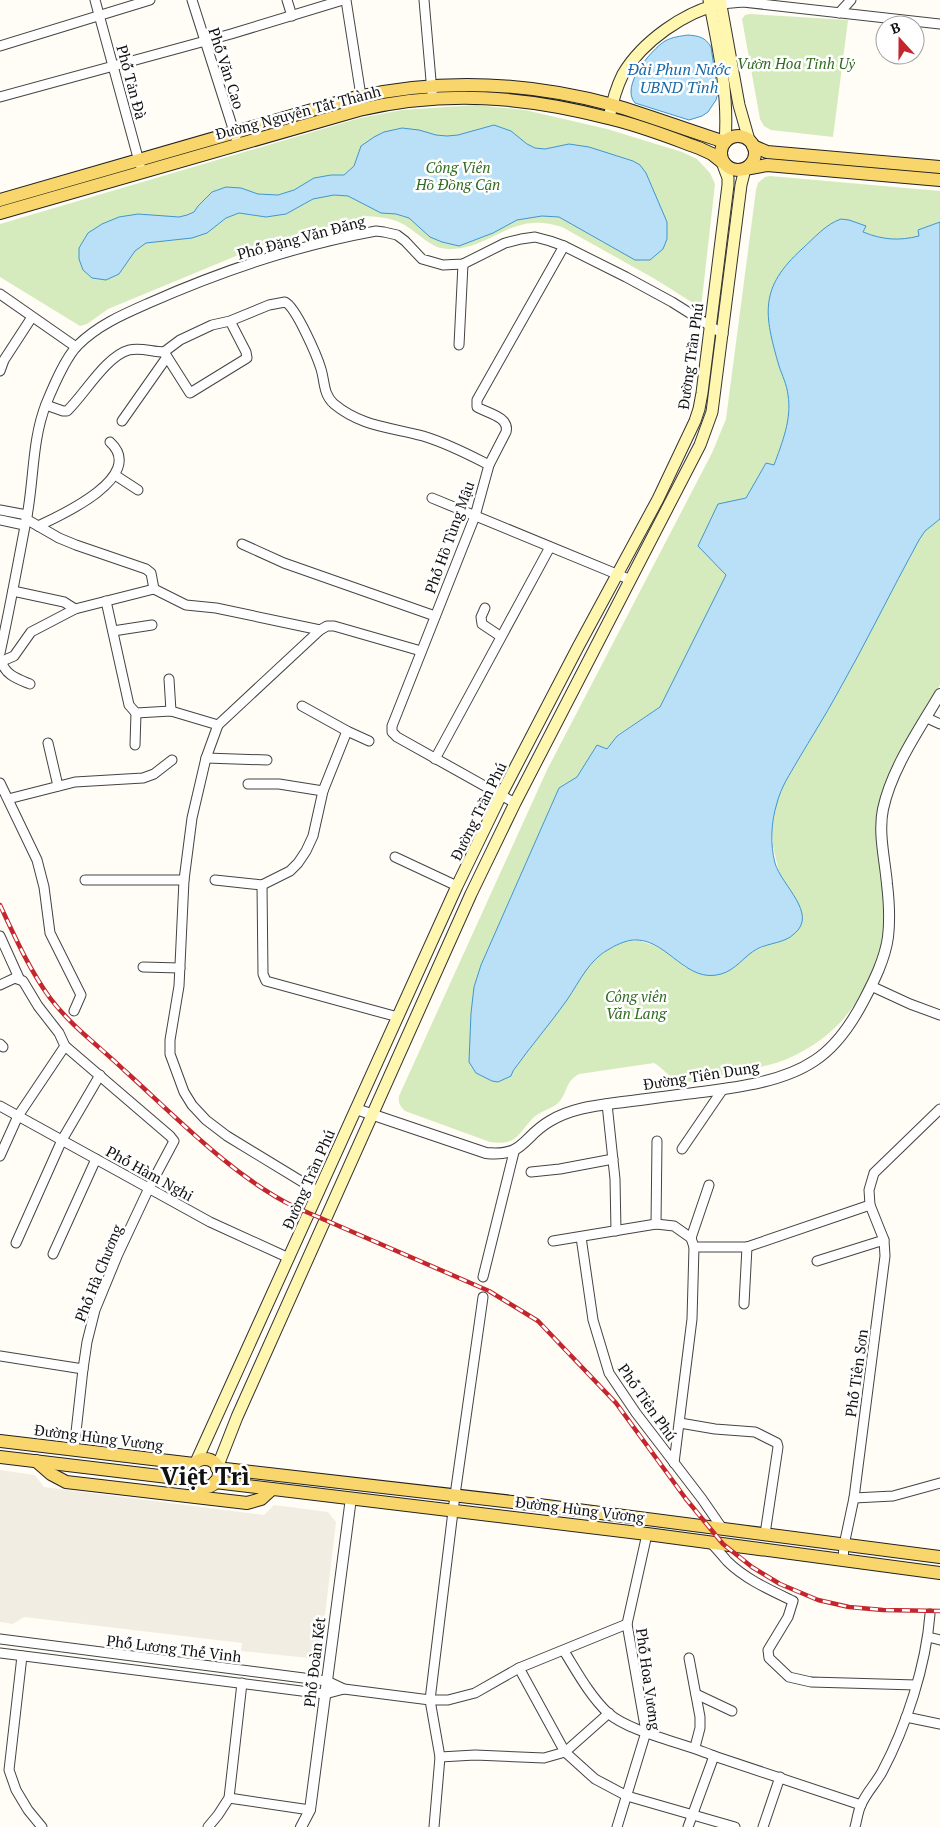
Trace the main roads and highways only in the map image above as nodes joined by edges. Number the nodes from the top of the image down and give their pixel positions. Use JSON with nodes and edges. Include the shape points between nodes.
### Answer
{"nodes":[{"id":1,"x":715,"y":3,"type":"edge"},
{"id":2,"x":612,"y":105,"type":"junction"},
{"id":3,"x":609,"y":118,"type":"junction"},
{"id":4,"x":236,"y":139,"type":"junction"},
{"id":5,"x":725,"y":142,"type":"junction"},
{"id":6,"x":751,"y":143,"type":"junction"},
{"id":7,"x":722,"y":162,"type":"junction"},
{"id":8,"x":141,"y":166,"type":"junction"},
{"id":9,"x":940,"y":167,"type":"edge"},
{"id":10,"x":745,"y":169,"type":"junction"},
{"id":11,"x":940,"y":180,"type":"edge"},
{"id":12,"x":0,"y":200,"type":"edge"},
{"id":13,"x":0,"y":214,"type":"edge"},
{"id":14,"x":695,"y":421,"type":"junction"},
{"id":15,"x":707,"y":426,"type":"junction"},
{"id":16,"x":0,"y":1441,"type":"edge"},
{"id":17,"x":0,"y":1457,"type":"edge"},
{"id":18,"x":36,"y":1461,"type":"junction"},
{"id":19,"x":195,"y":1463,"type":"junction"},
{"id":20,"x":218,"y":1468,"type":"junction"},
{"id":21,"x":193,"y":1480,"type":"junction"},
{"id":22,"x":215,"y":1482,"type":"junction"},
{"id":23,"x":272,"y":1489,"type":"junction"},
{"id":24,"x":940,"y":1557,"type":"edge"},
{"id":25,"x":940,"y":1573,"type":"edge"}],
"edges":[{"from":1,"to":2,"type":"main road","via":[[669,28],[640,52],[618,84]]},
{"from":1,"to":5,"type":"main road","via":[[726,101]]},
{"from":1,"to":6,"type":"main road"},
{"from":2,"to":3,"type":"main road"},
{"from":2,"to":4,"type":"main road","name":"Đường Nguyễn Tất Thành","via":[[504,86],[474,84],[401,88],[361,96]]},
{"from":2,"to":5,"type":"main road","name":"Đường Nguyễn Tất Thành"},
{"from":3,"to":4,"type":"main road","name":"Đường Nguyễn Tất Thành","via":[[518,100],[433,99],[359,110]]},
{"from":3,"to":7,"type":"main road","name":"Đường Nguyễn Tất Thành","via":[[699,148]]},
{"from":4,"to":8,"type":"main road","name":"Đường Nguyễn Tất Thành"},
{"from":5,"to":6,"type":"main road","via":[[737,136]]},
{"from":5,"to":7,"type":"main road","via":[[720,151]]},
{"from":6,"to":9,"type":"main road","via":[[767,152]]},
{"from":6,"to":10,"type":"main road","via":[[754,159]]},
{"from":7,"to":10,"type":"main road","via":[[732,170]]},
{"from":7,"to":14,"type":"main road","name":"Đường Trần Phú","via":[[728,185]]},
{"from":8,"to":12,"type":"main road","name":"Đường Nguyễn Tất Thành"},
{"from":8,"to":13,"type":"main road","name":"Đường Nguyễn Tất Thành"},
{"from":10,"to":11,"type":"main road","via":[[768,165]]},
{"from":10,"to":15,"type":"main road","name":"Đường Trần Phú","via":[[712,412]]},
{"from":14,"to":15,"type":"main road"},
{"from":14,"to":19,"type":"main road","name":"Đường Trần Phú","via":[[658,499],[501,795],[457,886]]},
{"from":15,"to":20,"type":"main road","name":"Đường Trần Phú","via":[[700,446],[470,894],[237,1416]]},
{"from":16,"to":19,"type":"main road","name":"Đường Hùng Vương"},
{"from":17,"to":18,"type":"main road"},
{"from":18,"to":21,"type":"main road"},
{"from":18,"to":23,"type":"main road","via":[[66,1482],[173,1495],[247,1503],[261,1499]]},
{"from":19,"to":20,"type":"main road","via":[[208,1460]]},
{"from":19,"to":21,"type":"main road","via":[[191,1472]]},
{"from":20,"to":22,"type":"main road"},
{"from":20,"to":24,"type":"main road","name":"Đường Hùng Vương"},
{"from":21,"to":22,"type":"main road","via":[[203,1487]]},
{"from":22,"to":23,"type":"main road","name":"Đường Hùng Vương"},
{"from":23,"to":25,"type":"main road","name":"Đường Hùng Vương"}]}
